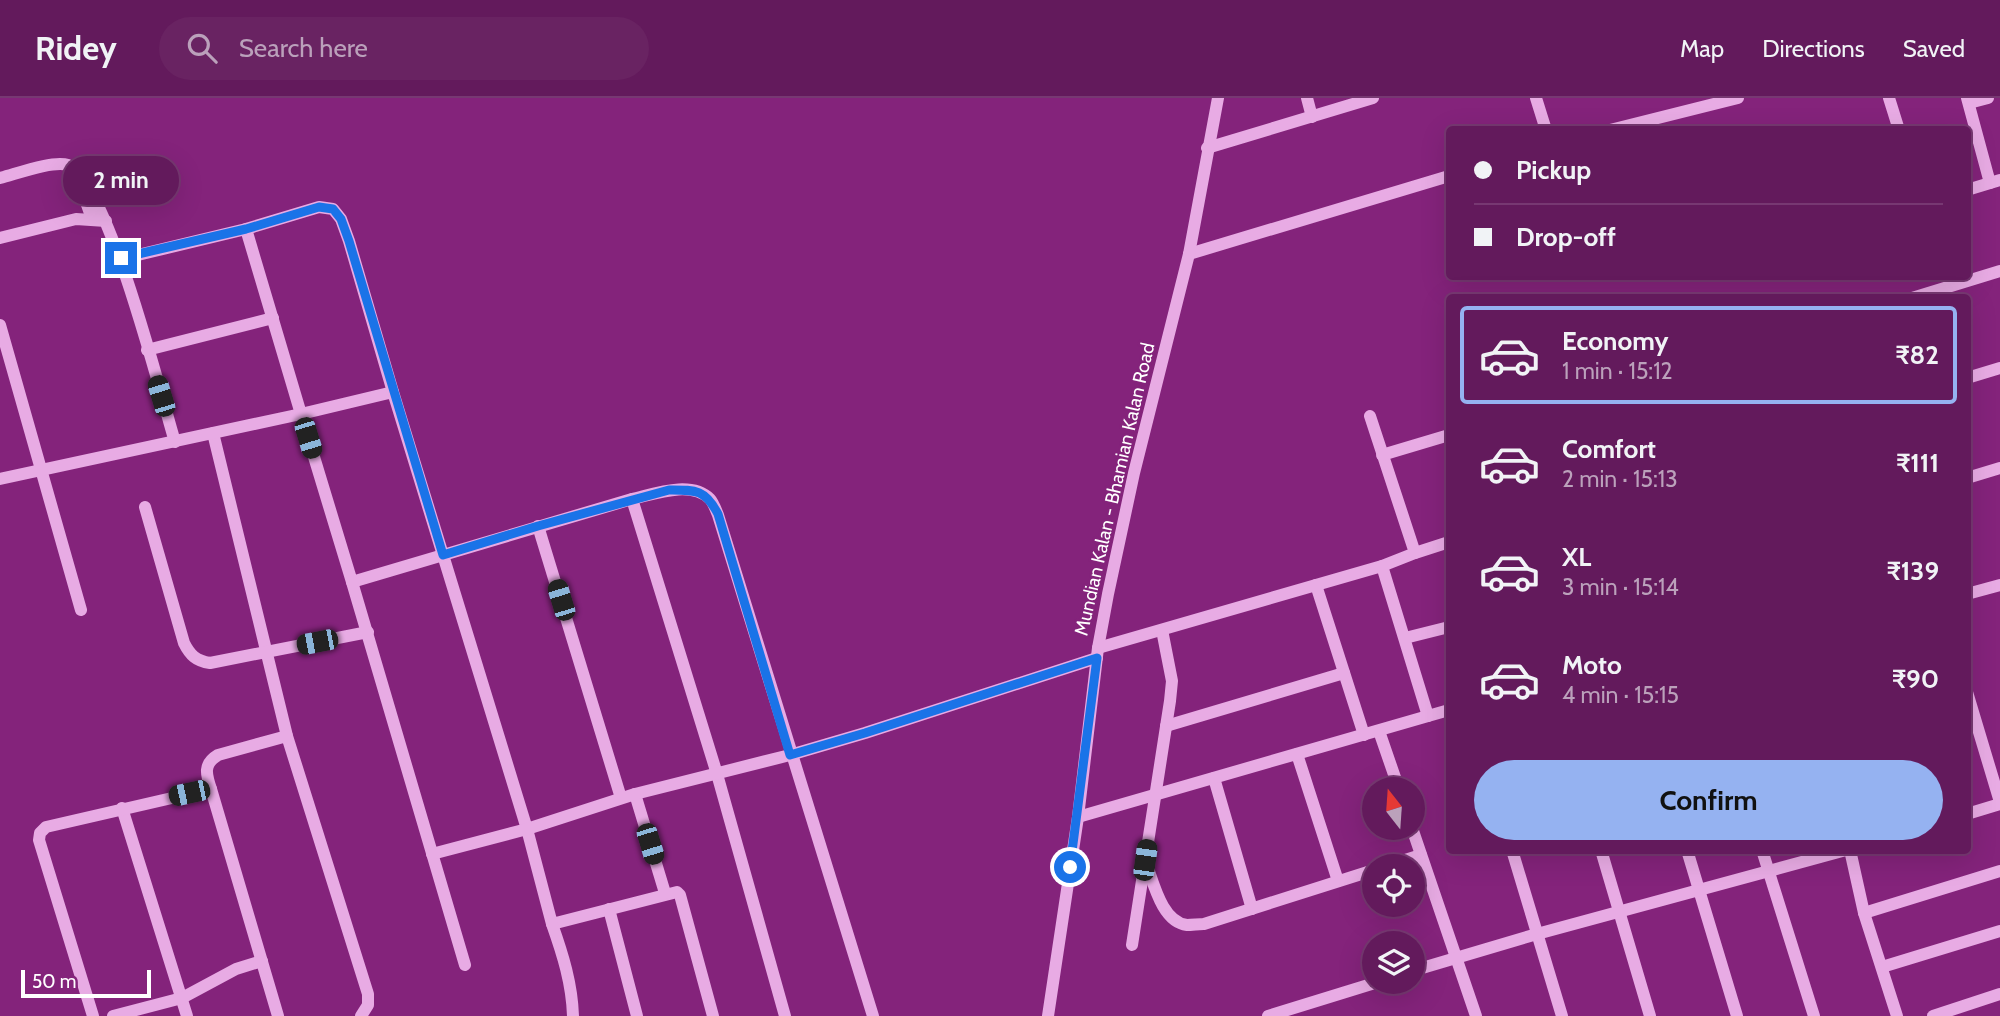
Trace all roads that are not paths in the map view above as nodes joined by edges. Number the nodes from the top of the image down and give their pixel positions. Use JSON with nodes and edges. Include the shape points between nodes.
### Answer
{"nodes":[{"id":1,"x":1218,"y":98,"type":"edge"},
{"id":2,"x":1307,"y":98,"type":"edge"},
{"id":3,"x":1373,"y":98,"type":"edge"},
{"id":4,"x":1536,"y":98,"type":"edge"},
{"id":5,"x":1738,"y":98,"type":"edge"},
{"id":6,"x":1889,"y":98,"type":"edge"},
{"id":7,"x":1987,"y":98,"type":"edge"},
{"id":8,"x":1968,"y":101,"type":"edge"},
{"id":9,"x":1312,"y":117,"type":"junction"},
{"id":10,"x":1545,"y":126,"type":"edge"},
{"id":11,"x":1626,"y":126,"type":"edge"},
{"id":12,"x":1898,"y":126,"type":"edge"},
{"id":13,"x":1207,"y":148,"type":"junction"},
{"id":14,"x":1446,"y":177,"type":"edge"},
{"id":15,"x":0,"y":178,"type":"edge"},
{"id":16,"x":1995,"y":181,"type":"edge"},
{"id":17,"x":86,"y":186,"type":"junction"},
{"id":18,"x":1971,"y":190,"type":"edge"},
{"id":19,"x":92,"y":219,"type":"junction"},
{"id":20,"x":106,"y":221,"type":"junction"},
{"id":21,"x":246,"y":229,"type":"junction"},
{"id":22,"x":0,"y":238,"type":"edge"},
{"id":23,"x":1189,"y":254,"type":"junction"},
{"id":24,"x":121,"y":258,"type":"junction"},
{"id":25,"x":2000,"y":271,"type":"edge"},
{"id":26,"x":1971,"y":280,"type":"edge"},
{"id":27,"x":1971,"y":280,"type":"edge"},
{"id":28,"x":1925,"y":294,"type":"edge"},
{"id":29,"x":272,"y":318,"type":"junction"},
{"id":30,"x":0,"y":325,"type":"edge"},
{"id":31,"x":147,"y":351,"type":"junction"},
{"id":32,"x":2000,"y":368,"type":"edge"},
{"id":33,"x":1971,"y":377,"type":"edge"},
{"id":34,"x":393,"y":392,"type":"junction"},
{"id":35,"x":301,"y":414,"type":"junction"},
{"id":36,"x":1370,"y":416,"type":"dead end"},
{"id":37,"x":213,"y":433,"type":"junction"},
{"id":38,"x":1446,"y":436,"type":"edge"},
{"id":39,"x":175,"y":442,"type":"junction"},
{"id":40,"x":1382,"y":455,"type":"junction"},
{"id":41,"x":2000,"y":468,"type":"edge"},
{"id":42,"x":41,"y":469,"type":"junction"},
{"id":43,"x":1971,"y":477,"type":"edge"},
{"id":44,"x":0,"y":479,"type":"edge"},
{"id":45,"x":632,"y":499,"type":"junction"},
{"id":46,"x":145,"y":507,"type":"dead end"},
{"id":47,"x":538,"y":526,"type":"junction"},
{"id":48,"x":1446,"y":543,"type":"edge"},
{"id":49,"x":1415,"y":553,"type":"junction"},
{"id":50,"x":443,"y":555,"type":"junction"},
{"id":51,"x":1382,"y":566,"type":"junction"},
{"id":52,"x":352,"y":582,"type":"junction"},
{"id":53,"x":1316,"y":585,"type":"junction"},
{"id":54,"x":2000,"y":585,"type":"edge"},
{"id":55,"x":1971,"y":593,"type":"edge"},
{"id":56,"x":80,"y":610,"type":"dead end"},
{"id":57,"x":1446,"y":628,"type":"edge"},
{"id":58,"x":1162,"y":630,"type":"junction"},
{"id":59,"x":368,"y":632,"type":"junction"},
{"id":60,"x":1405,"y":638,"type":"junction"},
{"id":61,"x":267,"y":651,"type":"junction"},
{"id":62,"x":1098,"y":653,"type":"junction"},
{"id":63,"x":1344,"y":673,"type":"junction"},
{"id":64,"x":1971,"y":705,"type":"edge"},
{"id":65,"x":1446,"y":711,"type":"edge"},
{"id":66,"x":1428,"y":716,"type":"junction"},
{"id":67,"x":1166,"y":726,"type":"junction"},
{"id":68,"x":1379,"y":731,"type":"junction"},
{"id":69,"x":1364,"y":735,"type":"junction"},
{"id":70,"x":287,"y":736,"type":"junction"},
{"id":71,"x":1297,"y":754,"type":"junction"},
{"id":72,"x":790,"y":755,"type":"junction"},
{"id":73,"x":717,"y":774,"type":"junction"},
{"id":74,"x":1395,"y":777,"type":"edge"},
{"id":75,"x":1214,"y":778,"type":"junction"},
{"id":76,"x":211,"y":789,"type":"junction"},
{"id":77,"x":635,"y":794,"type":"junction"},
{"id":78,"x":1155,"y":794,"type":"junction"},
{"id":79,"x":621,"y":798,"type":"junction"},
{"id":80,"x":2000,"y":803,"type":"edge"},
{"id":81,"x":122,"y":808,"type":"junction"},
{"id":82,"x":1971,"y":813,"type":"edge"},
{"id":83,"x":1078,"y":817,"type":"junction"},
{"id":84,"x":527,"y":829,"type":"junction"},
{"id":85,"x":432,"y":854,"type":"junction"},
{"id":86,"x":1513,"y":854,"type":"edge"},
{"id":87,"x":1602,"y":854,"type":"edge"},
{"id":88,"x":1687,"y":854,"type":"edge"},
{"id":89,"x":1763,"y":854,"type":"edge"},
{"id":90,"x":1833,"y":854,"type":"edge"},
{"id":91,"x":1849,"y":854,"type":"edge"},
{"id":92,"x":1145,"y":860,"type":"junction"},
{"id":93,"x":1425,"y":866,"type":"edge"},
{"id":94,"x":1768,"y":871,"type":"junction"},
{"id":95,"x":2000,"y":871,"type":"edge"},
{"id":96,"x":1362,"y":874,"type":"edge"},
{"id":97,"x":1338,"y":881,"type":"junction"},
{"id":98,"x":1699,"y":891,"type":"junction"},
{"id":99,"x":665,"y":893,"type":"junction"},
{"id":100,"x":609,"y":909,"type":"junction"},
{"id":101,"x":1252,"y":909,"type":"junction"},
{"id":102,"x":1620,"y":912,"type":"junction"},
{"id":103,"x":1864,"y":913,"type":"junction"},
{"id":104,"x":552,"y":924,"type":"junction"},
{"id":105,"x":2000,"y":931,"type":"edge"},
{"id":106,"x":1537,"y":934,"type":"junction"},
{"id":107,"x":1132,"y":945,"type":"dead end"},
{"id":108,"x":1457,"y":957,"type":"junction"},
{"id":109,"x":262,"y":961,"type":"junction"},
{"id":110,"x":465,"y":965,"type":"dead end"},
{"id":111,"x":1425,"y":967,"type":"edge"},
{"id":112,"x":1882,"y":967,"type":"junction"},
{"id":113,"x":1362,"y":987,"type":"edge"},
{"id":114,"x":2000,"y":994,"type":"edge"},
{"id":115,"x":182,"y":998,"type":"junction"},
{"id":116,"x":93,"y":1016,"type":"edge"},
{"id":117,"x":113,"y":1016,"type":"edge"},
{"id":118,"x":187,"y":1016,"type":"edge"},
{"id":119,"x":278,"y":1016,"type":"edge"},
{"id":120,"x":361,"y":1016,"type":"edge"},
{"id":121,"x":573,"y":1016,"type":"edge"},
{"id":122,"x":637,"y":1016,"type":"edge"},
{"id":123,"x":713,"y":1016,"type":"edge"},
{"id":124,"x":785,"y":1016,"type":"edge"},
{"id":125,"x":873,"y":1016,"type":"edge"},
{"id":126,"x":1048,"y":1016,"type":"edge"},
{"id":127,"x":1268,"y":1016,"type":"edge"},
{"id":128,"x":1476,"y":1016,"type":"edge"},
{"id":129,"x":1562,"y":1016,"type":"edge"},
{"id":130,"x":1650,"y":1016,"type":"edge"},
{"id":131,"x":1737,"y":1016,"type":"edge"},
{"id":132,"x":1814,"y":1016,"type":"edge"},
{"id":133,"x":1897,"y":1016,"type":"edge"},
{"id":134,"x":1933,"y":1016,"type":"edge"}],
"edges":[{"from":1,"to":13,"type":"street","name":"Mundian Kalan - Bhamian Kalan Road"},
{"from":2,"to":9,"type":"street"},
{"from":3,"to":9,"type":"street"},
{"from":4,"to":10,"type":"street"},
{"from":5,"to":11,"type":"street"},
{"from":6,"to":12,"type":"street"},
{"from":7,"to":8,"type":"street"},
{"from":8,"to":16,"type":"street"},
{"from":9,"to":13,"type":"street"},
{"from":13,"to":23,"type":"street","name":"Mundian Kalan - Bhamian Kalan Road"},
{"from":14,"to":23,"type":"street"},
{"from":15,"to":17,"type":"street","via":[[64,164]]},
{"from":16,"to":18,"type":"street"},
{"from":17,"to":19,"type":"street"},
{"from":17,"to":20,"type":"street"},
{"from":19,"to":20,"type":"street"},
{"from":19,"to":22,"type":"street"},
{"from":20,"to":24,"type":"street"},
{"from":21,"to":24,"type":"street"},
{"from":21,"to":29,"type":"street"},
{"from":21,"to":34,"type":"street","via":[[319,207],[333,209],[349,241]]},
{"from":23,"to":62,"type":"street","name":"Mundian Kalan - Bhamian Kalan Road","via":[[1134,473]]},
{"from":24,"to":31,"type":"street"},
{"from":25,"to":27,"type":"street"},
{"from":26,"to":28,"type":"street"},
{"from":29,"to":31,"type":"street"},
{"from":29,"to":35,"type":"street"},
{"from":30,"to":42,"type":"street"},
{"from":31,"to":39,"type":"street"},
{"from":32,"to":33,"type":"street"},
{"from":34,"to":35,"type":"street"},
{"from":34,"to":50,"type":"street"},
{"from":35,"to":37,"type":"street"},
{"from":35,"to":52,"type":"street"},
{"from":36,"to":40,"type":"street"},
{"from":37,"to":39,"type":"street"},
{"from":37,"to":61,"type":"street"},
{"from":38,"to":40,"type":"street"},
{"from":39,"to":42,"type":"street"},
{"from":40,"to":49,"type":"street"},
{"from":41,"to":43,"type":"street"},
{"from":42,"to":44,"type":"street"},
{"from":42,"to":56,"type":"street"},
{"from":45,"to":47,"type":"street"},
{"from":45,"to":72,"type":"street","via":[[669,490],[691,490],[710,499]]},
{"from":45,"to":73,"type":"street"},
{"from":46,"to":61,"type":"street","via":[[190,654],[199,662],[210,663]]},
{"from":47,"to":50,"type":"street"},
{"from":47,"to":79,"type":"street"},
{"from":48,"to":49,"type":"street"},
{"from":49,"to":51,"type":"street"},
{"from":50,"to":52,"type":"street"},
{"from":50,"to":84,"type":"street"},
{"from":51,"to":53,"type":"street"},
{"from":51,"to":60,"type":"street"},
{"from":52,"to":59,"type":"street"},
{"from":53,"to":58,"type":"street"},
{"from":53,"to":63,"type":"street"},
{"from":54,"to":55,"type":"street"},
{"from":57,"to":60,"type":"street"},
{"from":58,"to":62,"type":"street"},
{"from":58,"to":67,"type":"street","via":[[1172,681]]},
{"from":59,"to":61,"type":"street"},
{"from":59,"to":85,"type":"street"},
{"from":60,"to":66,"type":"street"},
{"from":61,"to":70,"type":"street"},
{"from":62,"to":72,"type":"street"},
{"from":62,"to":83,"type":"street","name":"Mundian Kalan - Bhamian Kalan Road"},
{"from":63,"to":67,"type":"street"},
{"from":63,"to":69,"type":"street"},
{"from":64,"to":80,"type":"street"},
{"from":65,"to":66,"type":"street"},
{"from":66,"to":68,"type":"street"},
{"from":67,"to":78,"type":"street"},
{"from":68,"to":69,"type":"street"},
{"from":68,"to":74,"type":"street"},
{"from":69,"to":71,"type":"street"},
{"from":70,"to":76,"type":"street","via":[[218,755],[207,765]]},
{"from":70,"to":120,"type":"street","via":[[368,994]]},
{"from":71,"to":75,"type":"street"},
{"from":71,"to":97,"type":"street"},
{"from":72,"to":73,"type":"street"},
{"from":72,"to":125,"type":"street"},
{"from":73,"to":77,"type":"street"},
{"from":73,"to":124,"type":"street"},
{"from":75,"to":78,"type":"street"},
{"from":75,"to":101,"type":"street"},
{"from":76,"to":81,"type":"street"},
{"from":76,"to":109,"type":"street"},
{"from":77,"to":79,"type":"street"},
{"from":77,"to":99,"type":"street"},
{"from":78,"to":83,"type":"street"},
{"from":78,"to":92,"type":"street"},
{"from":79,"to":84,"type":"street"},
{"from":80,"to":82,"type":"street"},
{"from":81,"to":115,"type":"street"},
{"from":81,"to":116,"type":"street","via":[[46,827],[38,840]]},
{"from":83,"to":126,"type":"street","name":"Mundian Kalan - Bhamian Kalan Road"},
{"from":84,"to":85,"type":"street"},
{"from":84,"to":104,"type":"street"},
{"from":85,"to":110,"type":"street"},
{"from":86,"to":106,"type":"street"},
{"from":87,"to":102,"type":"street"},
{"from":88,"to":98,"type":"street"},
{"from":89,"to":94,"type":"street"},
{"from":90,"to":94,"type":"street"},
{"from":91,"to":103,"type":"street"},
{"from":92,"to":101,"type":"street","via":[[1172,919],[1186,925],[1204,923]]},
{"from":92,"to":107,"type":"street"},
{"from":93,"to":108,"type":"street"},
{"from":94,"to":98,"type":"street"},
{"from":94,"to":132,"type":"street"},
{"from":95,"to":103,"type":"street"},
{"from":96,"to":97,"type":"street"},
{"from":97,"to":101,"type":"street"},
{"from":98,"to":102,"type":"street"},
{"from":98,"to":131,"type":"street"},
{"from":99,"to":100,"type":"street"},
{"from":99,"to":123,"type":"street","via":[[680,895]]},
{"from":100,"to":104,"type":"street"},
{"from":100,"to":122,"type":"street"},
{"from":102,"to":106,"type":"street"},
{"from":102,"to":130,"type":"street"},
{"from":103,"to":112,"type":"street"},
{"from":104,"to":121,"type":"street","via":[[567,967]]},
{"from":105,"to":112,"type":"street"},
{"from":106,"to":108,"type":"street"},
{"from":106,"to":129,"type":"street"},
{"from":108,"to":111,"type":"street"},
{"from":108,"to":128,"type":"street"},
{"from":109,"to":115,"type":"street","via":[[236,969]]},
{"from":109,"to":119,"type":"street"},
{"from":112,"to":133,"type":"street"},
{"from":113,"to":127,"type":"street"},
{"from":114,"to":134,"type":"street"},
{"from":115,"to":117,"type":"street"},
{"from":115,"to":118,"type":"street"}]}
